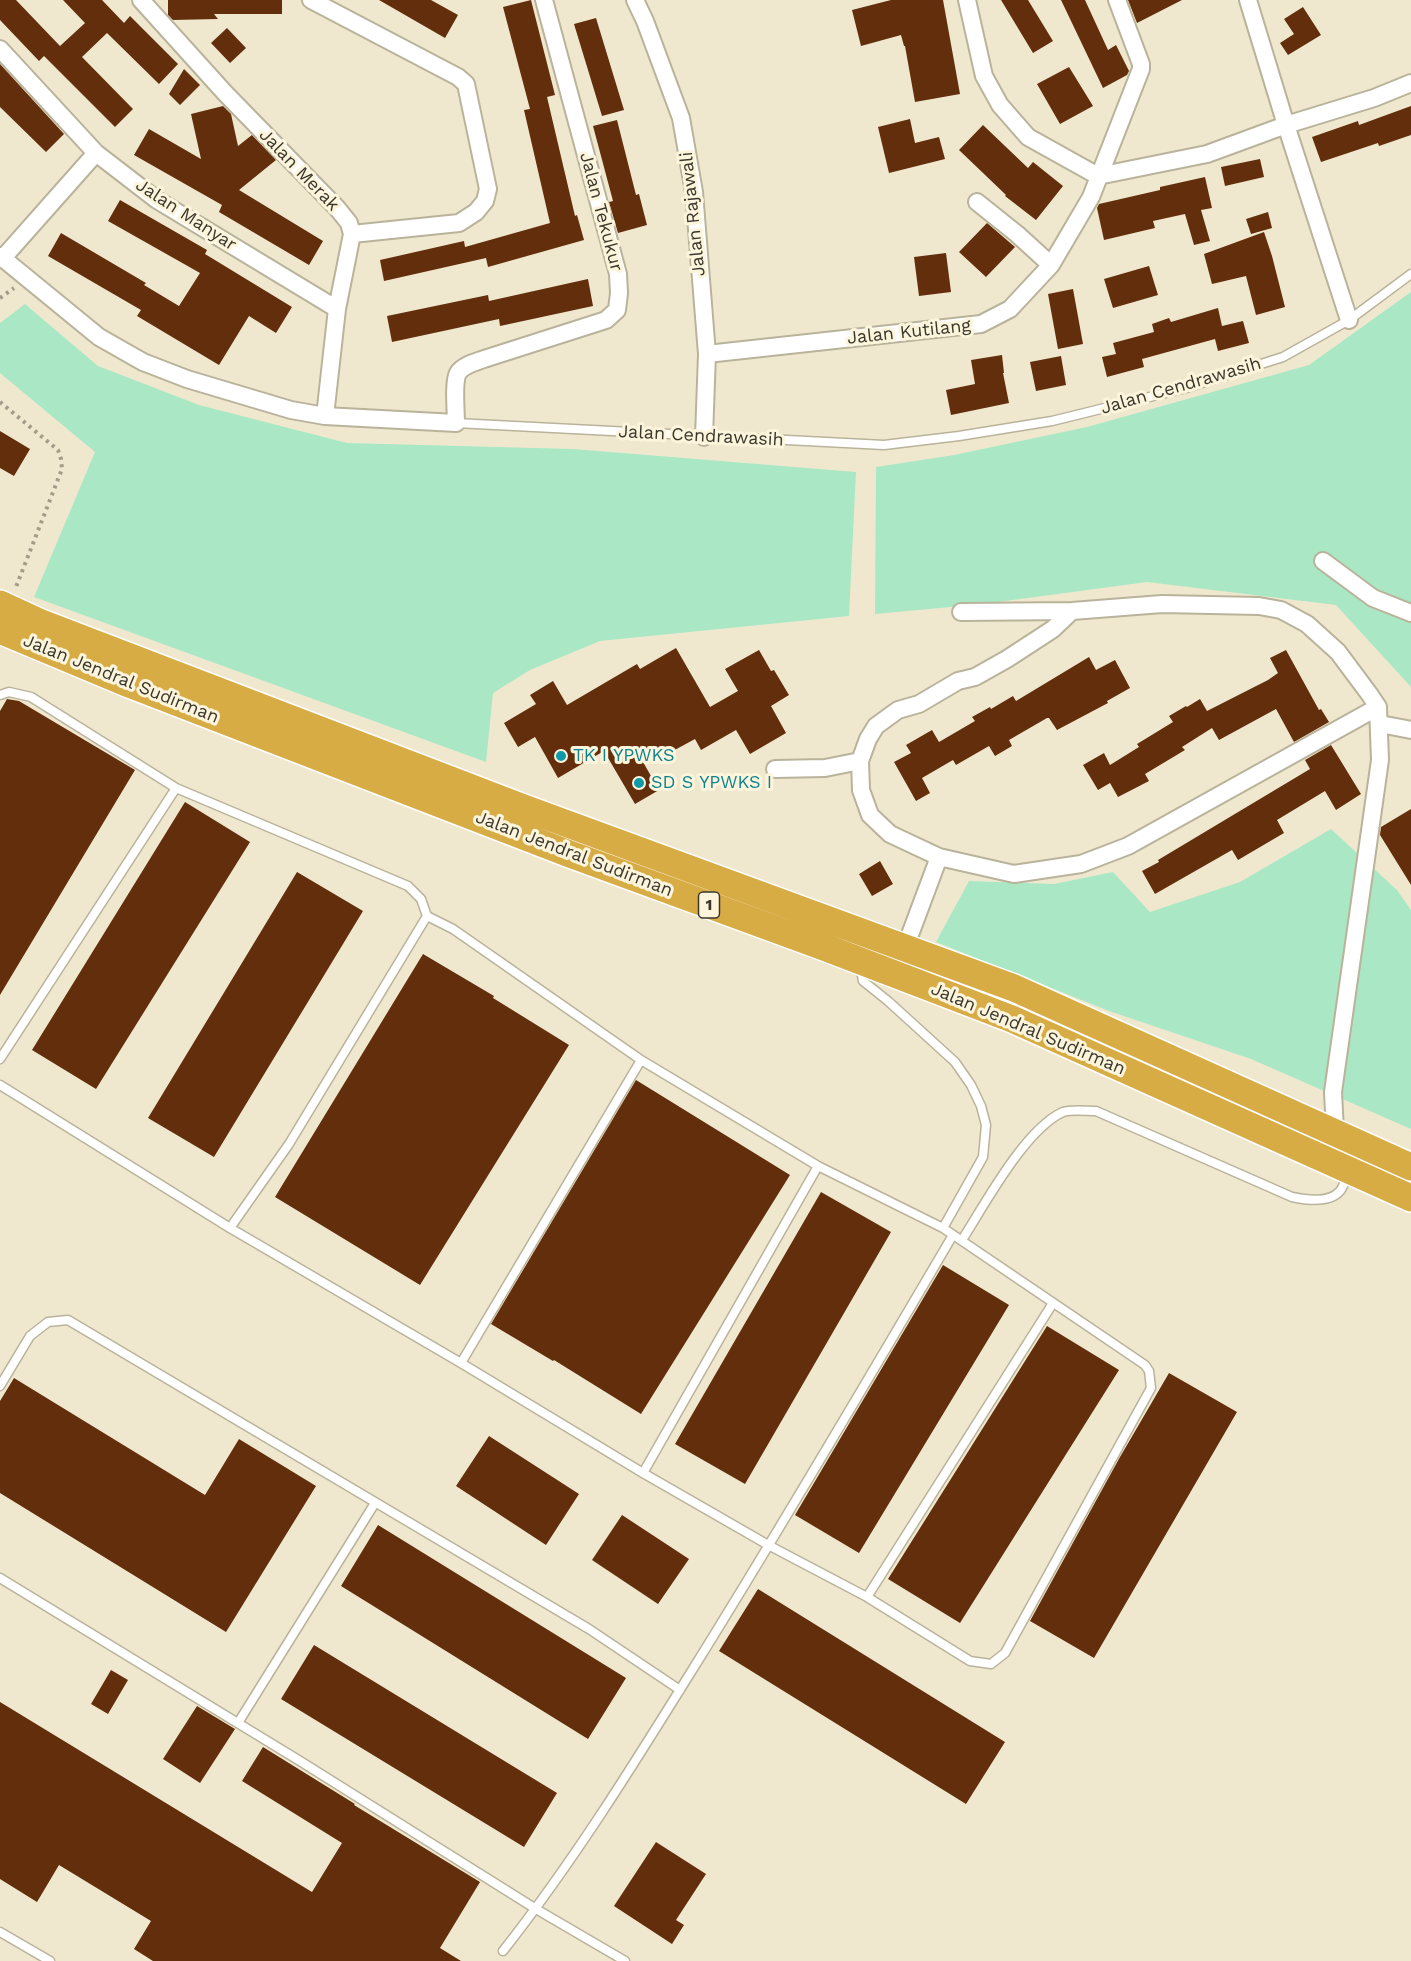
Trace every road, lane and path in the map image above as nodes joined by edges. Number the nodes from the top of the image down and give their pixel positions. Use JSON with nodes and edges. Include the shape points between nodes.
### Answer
{"nodes":[{"id":1,"x":141,"y":0,"type":"edge"},
{"id":2,"x":311,"y":0,"type":"edge"},
{"id":3,"x":635,"y":0,"type":"edge"},
{"id":4,"x":967,"y":0,"type":"edge"},
{"id":5,"x":1117,"y":0,"type":"edge"},
{"id":6,"x":1248,"y":0,"type":"edge"},
{"id":7,"x":548,"y":1,"type":"edge"},
{"id":8,"x":0,"y":49,"type":"edge"},
{"id":9,"x":1411,"y":83,"type":"edge"},
{"id":10,"x":1286,"y":124,"type":"junction"},
{"id":11,"x":96,"y":153,"type":"junction"},
{"id":12,"x":1098,"y":176,"type":"junction"},
{"id":13,"x":977,"y":202,"type":"dead end"},
{"id":14,"x":352,"y":234,"type":"junction"},
{"id":15,"x":1,"y":258,"type":"edge"},
{"id":16,"x":1051,"y":265,"type":"junction"},
{"id":17,"x":1411,"y":274,"type":"edge"},
{"id":18,"x":337,"y":309,"type":"junction"},
{"id":19,"x":1349,"y":320,"type":"junction"},
{"id":20,"x":707,"y":354,"type":"junction"},
{"id":21,"x":0,"y":402,"type":"edge"},
{"id":22,"x":325,"y":416,"type":"junction"},
{"id":23,"x":456,"y":423,"type":"junction"},
{"id":24,"x":704,"y":436,"type":"junction"},
{"id":25,"x":1323,"y":561,"type":"dead end"},
{"id":26,"x":1072,"y":611,"type":"junction"},
{"id":27,"x":961,"y":612,"type":"dead end"},
{"id":28,"x":1411,"y":613,"type":"edge"},
{"id":29,"x":3,"y":614,"type":"edge"},
{"id":30,"x":0,"y":695,"type":"edge"},
{"id":31,"x":1379,"y":715,"type":"junction"},
{"id":32,"x":1411,"y":730,"type":"edge"},
{"id":33,"x":860,"y":761,"type":"junction"},
{"id":34,"x":775,"y":769,"type":"dead end"},
{"id":35,"x":176,"y":788,"type":"junction"},
{"id":36,"x":939,"y":857,"type":"junction"},
{"id":37,"x":427,"y":916,"type":"junction"},
{"id":38,"x":905,"y":948,"type":"junction"},
{"id":39,"x":858,"y":960,"type":"junction"},
{"id":40,"x":0,"y":1059,"type":"edge"},
{"id":41,"x":641,"y":1060,"type":"junction"},
{"id":42,"x":0,"y":1085,"type":"edge"},
{"id":43,"x":1335,"y":1132,"type":"junction"},
{"id":44,"x":818,"y":1166,"type":"junction"},
{"id":45,"x":1411,"y":1167,"type":"edge"},
{"id":46,"x":1350,"y":1170,"type":"junction"},
{"id":47,"x":1411,"y":1198,"type":"edge"},
{"id":48,"x":230,"y":1228,"type":"junction"},
{"id":49,"x":943,"y":1228,"type":"junction"},
{"id":50,"x":953,"y":1235,"type":"junction"},
{"id":51,"x":962,"y":1240,"type":"junction"},
{"id":52,"x":1053,"y":1304,"type":"junction"},
{"id":53,"x":461,"y":1363,"type":"junction"},
{"id":54,"x":0,"y":1386,"type":"edge"},
{"id":55,"x":643,"y":1473,"type":"junction"},
{"id":56,"x":375,"y":1503,"type":"junction"},
{"id":57,"x":770,"y":1546,"type":"junction"},
{"id":58,"x":0,"y":1578,"type":"edge"},
{"id":59,"x":867,"y":1597,"type":"junction"},
{"id":60,"x":680,"y":1690,"type":"junction"},
{"id":61,"x":238,"y":1724,"type":"junction"},
{"id":62,"x":536,"y":1909,"type":"junction"},
{"id":63,"x":0,"y":1932,"type":"edge"},
{"id":64,"x":503,"y":1951,"type":"dead end"},
{"id":65,"x":50,"y":1961,"type":"edge"},
{"id":66,"x":625,"y":1961,"type":"edge"}],
"edges":[{"from":1,"to":14,"type":"street","name":"Jalan Merak","via":[[337,208]]},
{"from":2,"to":14,"type":"street","via":[[466,84],[488,189],[476,212],[459,223]]},
{"from":3,"to":20,"type":"street","name":"Jalan Rajawali","via":[[681,118],[694,192]]},
{"from":4,"to":12,"type":"street","via":[[984,76],[1000,105],[1028,137]]},
{"from":5,"to":12,"type":"street","name":"Jalan Kutilang","via":[[1141,69]]},
{"from":6,"to":10,"type":"street"},
{"from":7,"to":23,"type":"street","name":"Jalan Tekukur","via":[[618,274],[617,310],[606,320],[467,366],[458,374],[456,383]]},
{"from":8,"to":11,"type":"street","name":"Jalan Manyar"},
{"from":9,"to":10,"type":"street"},
{"from":10,"to":12,"type":"street","via":[[1207,154]]},
{"from":10,"to":19,"type":"street"},
{"from":11,"to":15,"type":"street"},
{"from":11,"to":18,"type":"street","name":"Jalan Manyar","via":[[157,200]]},
{"from":12,"to":16,"type":"street","name":"Jalan Kutilang","via":[[1091,197]]},
{"from":13,"to":16,"type":"street"},
{"from":14,"to":18,"type":"street"},
{"from":15,"to":22,"type":"street","name":"Jalan Cendrawasih","via":[[99,337],[143,362],[221,390]]},
{"from":16,"to":20,"type":"street","name":"Jalan Kutilang","via":[[1010,309],[981,324]]},
{"from":17,"to":19,"type":"lane","name":"Jalan Cendrawasih"},
{"from":18,"to":22,"type":"street"},
{"from":19,"to":24,"type":"lane","name":"Jalan Cendrawasih","via":[[1283,357],[1186,388],[1052,421],[884,445]]},
{"from":20,"to":24,"type":"street","name":"Jalan Rajawali"},
{"from":21,"to":29,"type":"path","via":[[58,450],[62,469]]},
{"from":22,"to":23,"type":"street","name":"Jalan Cendrawasih"},
{"from":23,"to":24,"type":"lane","name":"Jalan Cendrawasih"},
{"from":25,"to":28,"type":"street","via":[[1373,598]]},
{"from":26,"to":27,"type":"street"},
{"from":26,"to":31,"type":"street","via":[[1162,604],[1281,610],[1307,624],[1338,652],[1357,675]]},
{"from":26,"to":33,"type":"street","via":[[1053,629],[975,677],[958,681],[919,704],[898,710],[876,726]]},
{"from":29,"to":38,"type":"highway","name":"Jalan Jendral Sudirman","number":"1","via":[[51,627],[524,808]]},
{"from":29,"to":39,"type":"highway","name":"Jalan Jendral Sudirman","number":"1","via":[[129,684]]},
{"from":30,"to":35,"type":"lane","via":[[9,692],[31,697]]},
{"from":31,"to":32,"type":"street"},
{"from":31,"to":36,"type":"street","via":[[1128,846],[1081,864],[1014,873]]},
{"from":31,"to":43,"type":"street","via":[[1380,760],[1334,1092]]},
{"from":33,"to":34,"type":"street","via":[[825,768]]},
{"from":33,"to":36,"type":"street","via":[[861,790],[870,815],[890,834]]},
{"from":35,"to":37,"type":"lane","via":[[408,886],[421,899]]},
{"from":35,"to":40,"type":"lane"},
{"from":36,"to":38,"type":"street"},
{"from":37,"to":41,"type":"lane","via":[[453,929]]},
{"from":37,"to":48,"type":"lane","via":[[289,1144]]},
{"from":38,"to":43,"type":"highway","name":"Jalan Jendral Sudirman","number":"1","via":[[1014,988]]},
{"from":39,"to":46,"type":"highway","name":"Jalan Jendral Sudirman","number":"1","via":[[1012,1019]]},
{"from":39,"to":49,"type":"lane","via":[[863,981],[955,1062],[981,1106],[986,1125],[984,1157]]},
{"from":41,"to":44,"type":"lane"},
{"from":41,"to":53,"type":"lane"},
{"from":42,"to":48,"type":"lane"},
{"from":43,"to":45,"type":"highway","name":"Jalan Jendral Sudirman","number":"1"},
{"from":44,"to":49,"type":"lane"},
{"from":44,"to":55,"type":"lane"},
{"from":46,"to":47,"type":"highway","name":"Jalan Jendral Sudirman","number":"1"},
{"from":46,"to":51,"type":"lane","via":[[1339,1192],[1305,1200],[1096,1111],[1065,1112],[1037,1130]]},
{"from":48,"to":53,"type":"lane"},
{"from":49,"to":50,"type":"lane"},
{"from":50,"to":51,"type":"lane"},
{"from":50,"to":57,"type":"lane"},
{"from":51,"to":52,"type":"lane"},
{"from":52,"to":59,"type":"lane"},
{"from":52,"to":59,"type":"lane","via":[[1145,1365],[1151,1388],[1005,1653],[991,1664],[970,1661]]},
{"from":53,"to":55,"type":"lane"},
{"from":54,"to":56,"type":"lane","via":[[30,1336],[48,1322],[68,1320]]},
{"from":55,"to":57,"type":"lane"},
{"from":56,"to":60,"type":"lane","via":[[589,1629]]},
{"from":56,"to":61,"type":"lane"},
{"from":57,"to":59,"type":"lane"},
{"from":57,"to":60,"type":"lane"},
{"from":58,"to":61,"type":"lane"},
{"from":60,"to":62,"type":"lane","via":[[615,1795]]},
{"from":61,"to":62,"type":"lane"},
{"from":62,"to":64,"type":"lane"},
{"from":62,"to":66,"type":"lane"},
{"from":63,"to":65,"type":"lane"}]}
